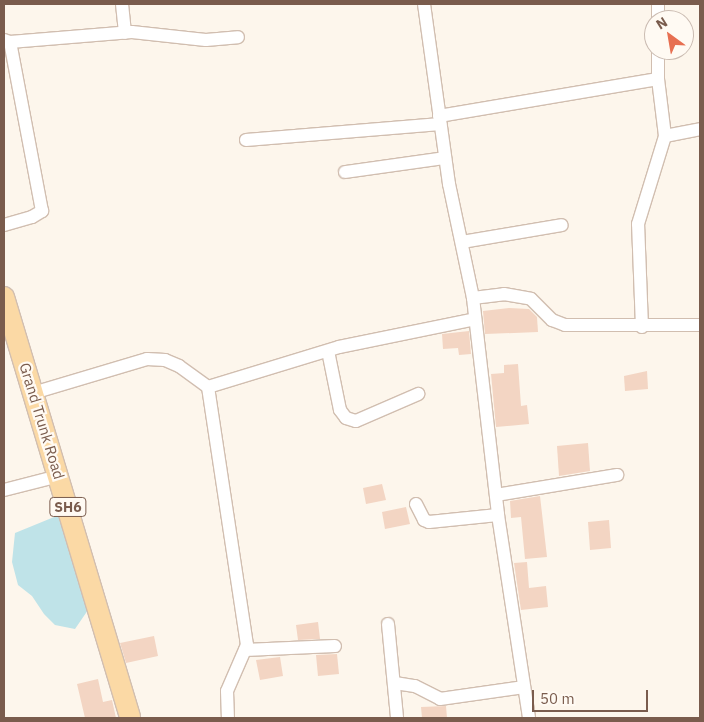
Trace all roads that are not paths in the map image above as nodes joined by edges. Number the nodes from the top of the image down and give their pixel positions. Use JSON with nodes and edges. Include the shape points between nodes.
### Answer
{"nodes":[{"id":1,"x":122,"y":4,"type":"edge"},
{"id":2,"x":424,"y":4,"type":"edge"},
{"id":3,"x":125,"y":33,"type":"junction"},
{"id":4,"x":238,"y":37,"type":"dead end"},
{"id":5,"x":7,"y":41,"type":"edge"},
{"id":6,"x":658,"y":60,"type":"edge"},
{"id":7,"x":658,"y":79,"type":"junction"},
{"id":8,"x":439,"y":120,"type":"junction"},
{"id":9,"x":700,"y":129,"type":"edge"},
{"id":10,"x":666,"y":136,"type":"junction"},
{"id":11,"x":246,"y":140,"type":"dead end"},
{"id":12,"x":445,"y":158,"type":"junction"},
{"id":13,"x":344,"y":172,"type":"dead end"},
{"id":14,"x":4,"y":225,"type":"edge"},
{"id":15,"x":562,"y":225,"type":"dead end"},
{"id":16,"x":462,"y":242,"type":"junction"},
{"id":17,"x":4,"y":297,"type":"edge"},
{"id":18,"x":474,"y":298,"type":"junction"},
{"id":19,"x":475,"y":319,"type":"junction"},
{"id":20,"x":700,"y":325,"type":"edge"},
{"id":21,"x":642,"y":327,"type":"junction"},
{"id":22,"x":9,"y":331,"type":"edge"},
{"id":23,"x":328,"y":351,"type":"junction"},
{"id":24,"x":208,"y":387,"type":"junction"},
{"id":25,"x":33,"y":393,"type":"junction"},
{"id":26,"x":418,"y":394,"type":"dead end"},
{"id":27,"x":617,"y":475,"type":"dead end"},
{"id":28,"x":59,"y":476,"type":"junction"},
{"id":29,"x":4,"y":490,"type":"edge"},
{"id":30,"x":496,"y":494,"type":"junction"},
{"id":31,"x":416,"y":504,"type":"dead end"},
{"id":32,"x":498,"y":515,"type":"junction"},
{"id":33,"x":388,"y":624,"type":"dead end"},
{"id":34,"x":335,"y":646,"type":"dead end"},
{"id":35,"x":245,"y":650,"type":"junction"},
{"id":36,"x":394,"y":683,"type":"junction"},
{"id":37,"x":524,"y":687,"type":"junction"},
{"id":38,"x":130,"y":718,"type":"edge"},
{"id":39,"x":228,"y":718,"type":"edge"},
{"id":40,"x":397,"y":718,"type":"edge"},
{"id":41,"x":529,"y":718,"type":"edge"}],
"edges":[{"from":1,"to":3,"type":"street"},
{"from":2,"to":8,"type":"street"},
{"from":3,"to":4,"type":"street","via":[[171,34],[206,40]]},
{"from":3,"to":5,"type":"street"},
{"from":5,"to":14,"type":"street","via":[[42,211]]},
{"from":6,"to":7,"type":"street"},
{"from":7,"to":8,"type":"street"},
{"from":7,"to":10,"type":"street"},
{"from":8,"to":11,"type":"street"},
{"from":8,"to":12,"type":"street"},
{"from":9,"to":10,"type":"street"},
{"from":10,"to":21,"type":"street","via":[[638,224]]},
{"from":12,"to":13,"type":"street"},
{"from":12,"to":16,"type":"street"},
{"from":15,"to":16,"type":"street"},
{"from":16,"to":18,"type":"street"},
{"from":17,"to":22,"type":"main road","name":"Grand Trunk Road","number":"SH6"},
{"from":18,"to":19,"type":"street"},
{"from":18,"to":21,"type":"street","via":[[504,294],[531,299],[543,307],[552,320],[565,325]]},
{"from":19,"to":23,"type":"street"},
{"from":19,"to":30,"type":"street"},
{"from":20,"to":21,"type":"street"},
{"from":22,"to":25,"type":"main road","name":"Grand Trunk Road","number":"SH6"},
{"from":23,"to":24,"type":"street"},
{"from":23,"to":26,"type":"street","via":[[340,410],[346,418],[356,422]]},
{"from":24,"to":25,"type":"street","via":[[179,366],[165,360],[148,359]]},
{"from":24,"to":35,"type":"street","via":[[246,629]]},
{"from":25,"to":28,"type":"main road","name":"Grand Trunk Road","number":"SH6"},
{"from":27,"to":30,"type":"street"},
{"from":28,"to":29,"type":"street"},
{"from":28,"to":38,"type":"main road","name":"Grand Trunk Road","number":"SH6"},
{"from":30,"to":32,"type":"street"},
{"from":31,"to":32,"type":"street","via":[[424,520],[430,522]]},
{"from":32,"to":37,"type":"street"},
{"from":33,"to":36,"type":"street"},
{"from":34,"to":35,"type":"street"},
{"from":35,"to":39,"type":"street","via":[[227,691]]},
{"from":36,"to":37,"type":"street","via":[[416,686],[440,699]]},
{"from":36,"to":40,"type":"street"},
{"from":37,"to":41,"type":"street"}]}
